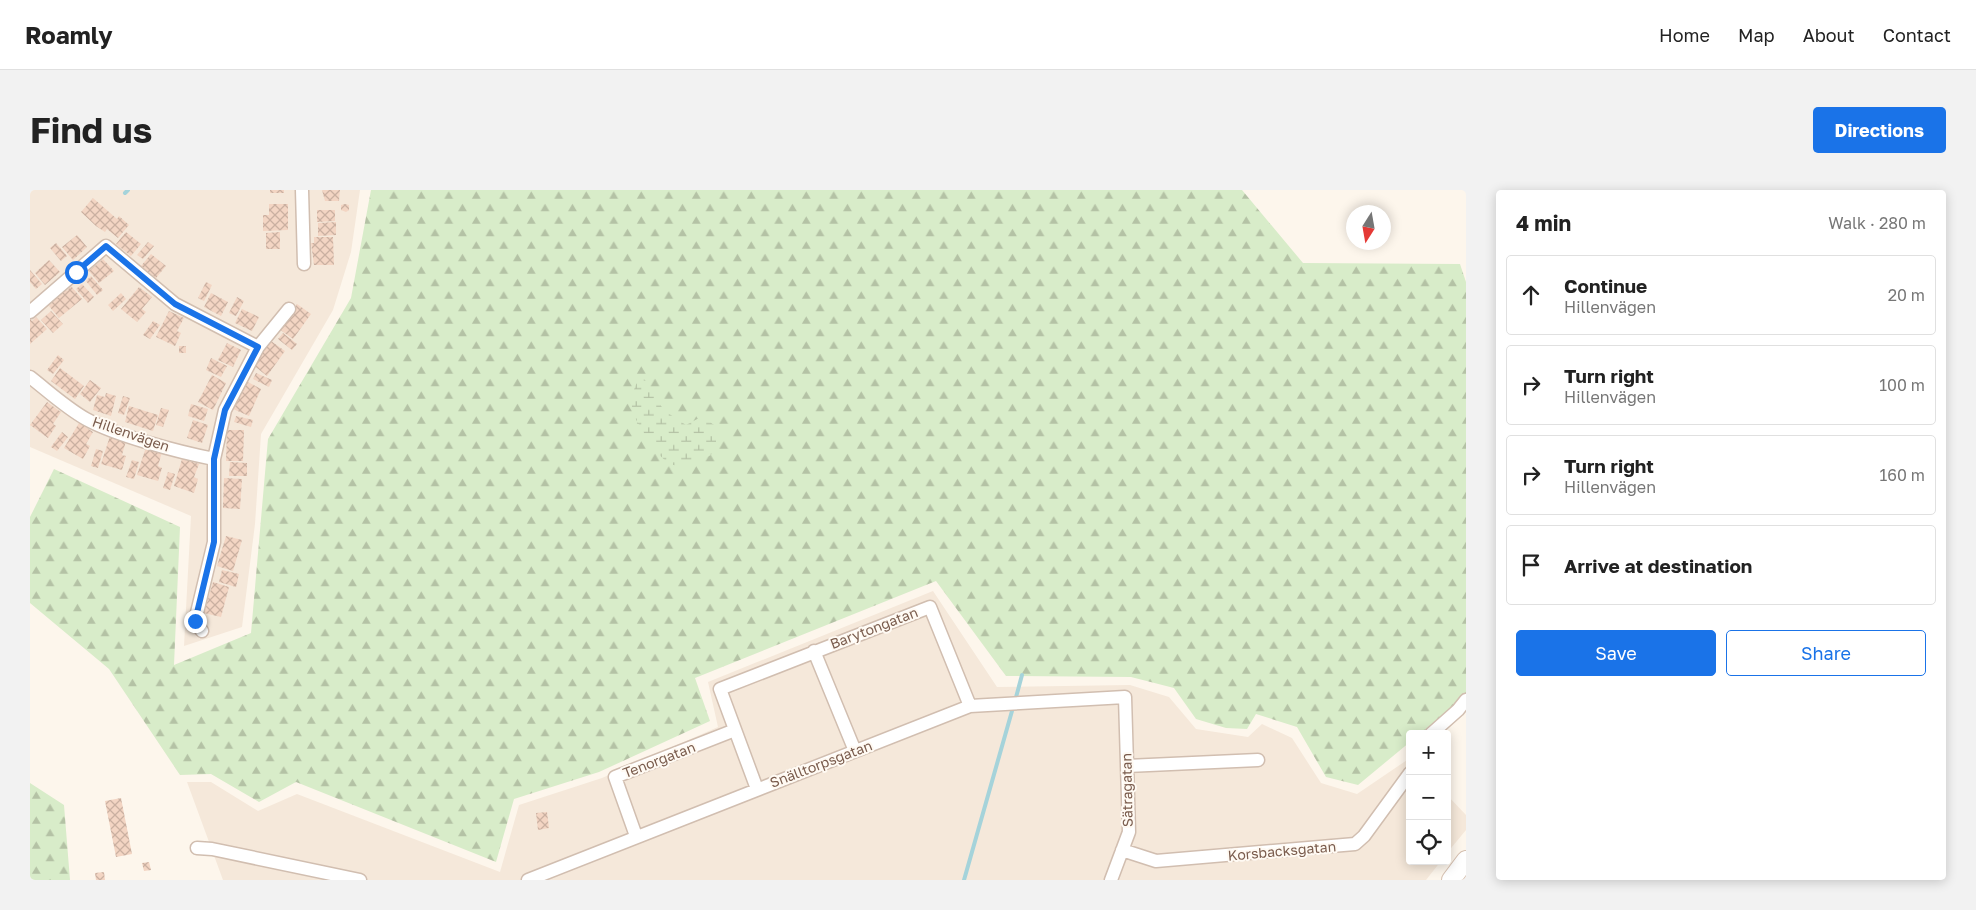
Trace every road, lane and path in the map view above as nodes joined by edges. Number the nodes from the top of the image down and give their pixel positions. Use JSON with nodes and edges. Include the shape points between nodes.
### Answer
{"nodes":[{"id":1,"x":302,"y":190,"type":"edge"},
{"id":2,"x":304,"y":264,"type":"dead end"},
{"id":3,"x":289,"y":309,"type":"dead end"},
{"id":4,"x":30,"y":312,"type":"edge"},
{"id":5,"x":258,"y":347,"type":"junction"},
{"id":6,"x":30,"y":377,"type":"edge"},
{"id":7,"x":214,"y":459,"type":"junction"},
{"id":8,"x":202,"y":632,"type":"dead end"},
{"id":9,"x":814,"y":651,"type":"junction"},
{"id":10,"x":1125,"y":697,"type":"joint"},
{"id":11,"x":1462,"y":705,"type":"edge"},
{"id":12,"x":970,"y":706,"type":"junction"},
{"id":13,"x":735,"y":730,"type":"junction"},
{"id":14,"x":1435,"y":730,"type":"edge"},
{"id":15,"x":1446,"y":730,"type":"edge"},
{"id":16,"x":855,"y":751,"type":"junction"},
{"id":17,"x":1258,"y":760,"type":"dead end"},
{"id":18,"x":1127,"y":766,"type":"junction"},
{"id":19,"x":1409,"y":775,"type":"edge"},
{"id":20,"x":757,"y":789,"type":"junction"},
{"id":21,"x":636,"y":836,"type":"junction"},
{"id":22,"x":197,"y":848,"type":"dead end"},
{"id":23,"x":1122,"y":850,"type":"junction"},
{"id":24,"x":1466,"y":860,"type":"edge"},
{"id":25,"x":311,"y":875,"type":"edge"},
{"id":26,"x":360,"y":880,"type":"edge"},
{"id":27,"x":528,"y":880,"type":"edge"},
{"id":28,"x":1111,"y":880,"type":"edge"},
{"id":29,"x":1451,"y":880,"type":"edge"}],
"edges":[{"from":1,"to":2,"type":"street"},
{"from":3,"to":5,"type":"street"},
{"from":4,"to":5,"type":"street","via":[[106,246],[175,304]]},
{"from":5,"to":7,"type":"street","via":[[225,410]]},
{"from":6,"to":7,"type":"street","name":"Hillenvägen","via":[[72,410],[96,424]]},
{"from":7,"to":8,"type":"street","via":[[214,542],[195,621]]},
{"from":9,"to":12,"type":"street","name":"Barytongatan","via":[[930,607]]},
{"from":9,"to":13,"type":"street","name":"Barytongatan","via":[[720,688]]},
{"from":9,"to":16,"type":"street"},
{"from":10,"to":12,"type":"street","name":"Snälltorpsgatan"},
{"from":10,"to":18,"type":"street","name":"Sätragatan"},
{"from":11,"to":14,"type":"street"},
{"from":11,"to":15,"type":"street"},
{"from":12,"to":16,"type":"street","name":"Snälltorpsgatan"},
{"from":13,"to":20,"type":"street"},
{"from":13,"to":21,"type":"street","name":"Tenorgatan","via":[[615,777]]},
{"from":16,"to":20,"type":"street","name":"Snälltorpsgatan"},
{"from":17,"to":18,"type":"street"},
{"from":18,"to":23,"type":"street","name":"Sätragatan","via":[[1129,832]]},
{"from":19,"to":23,"type":"street","name":"Korsbacksgatan","via":[[1355,844],[1156,861]]},
{"from":20,"to":21,"type":"street","name":"Snälltorpsgatan"},
{"from":21,"to":27,"type":"street","name":"Snälltorpsgatan"},
{"from":22,"to":25,"type":"street"},
{"from":23,"to":28,"type":"street","name":"Sätragatan"},
{"from":24,"to":29,"type":"main road"},
{"from":25,"to":26,"type":"street"}]}
